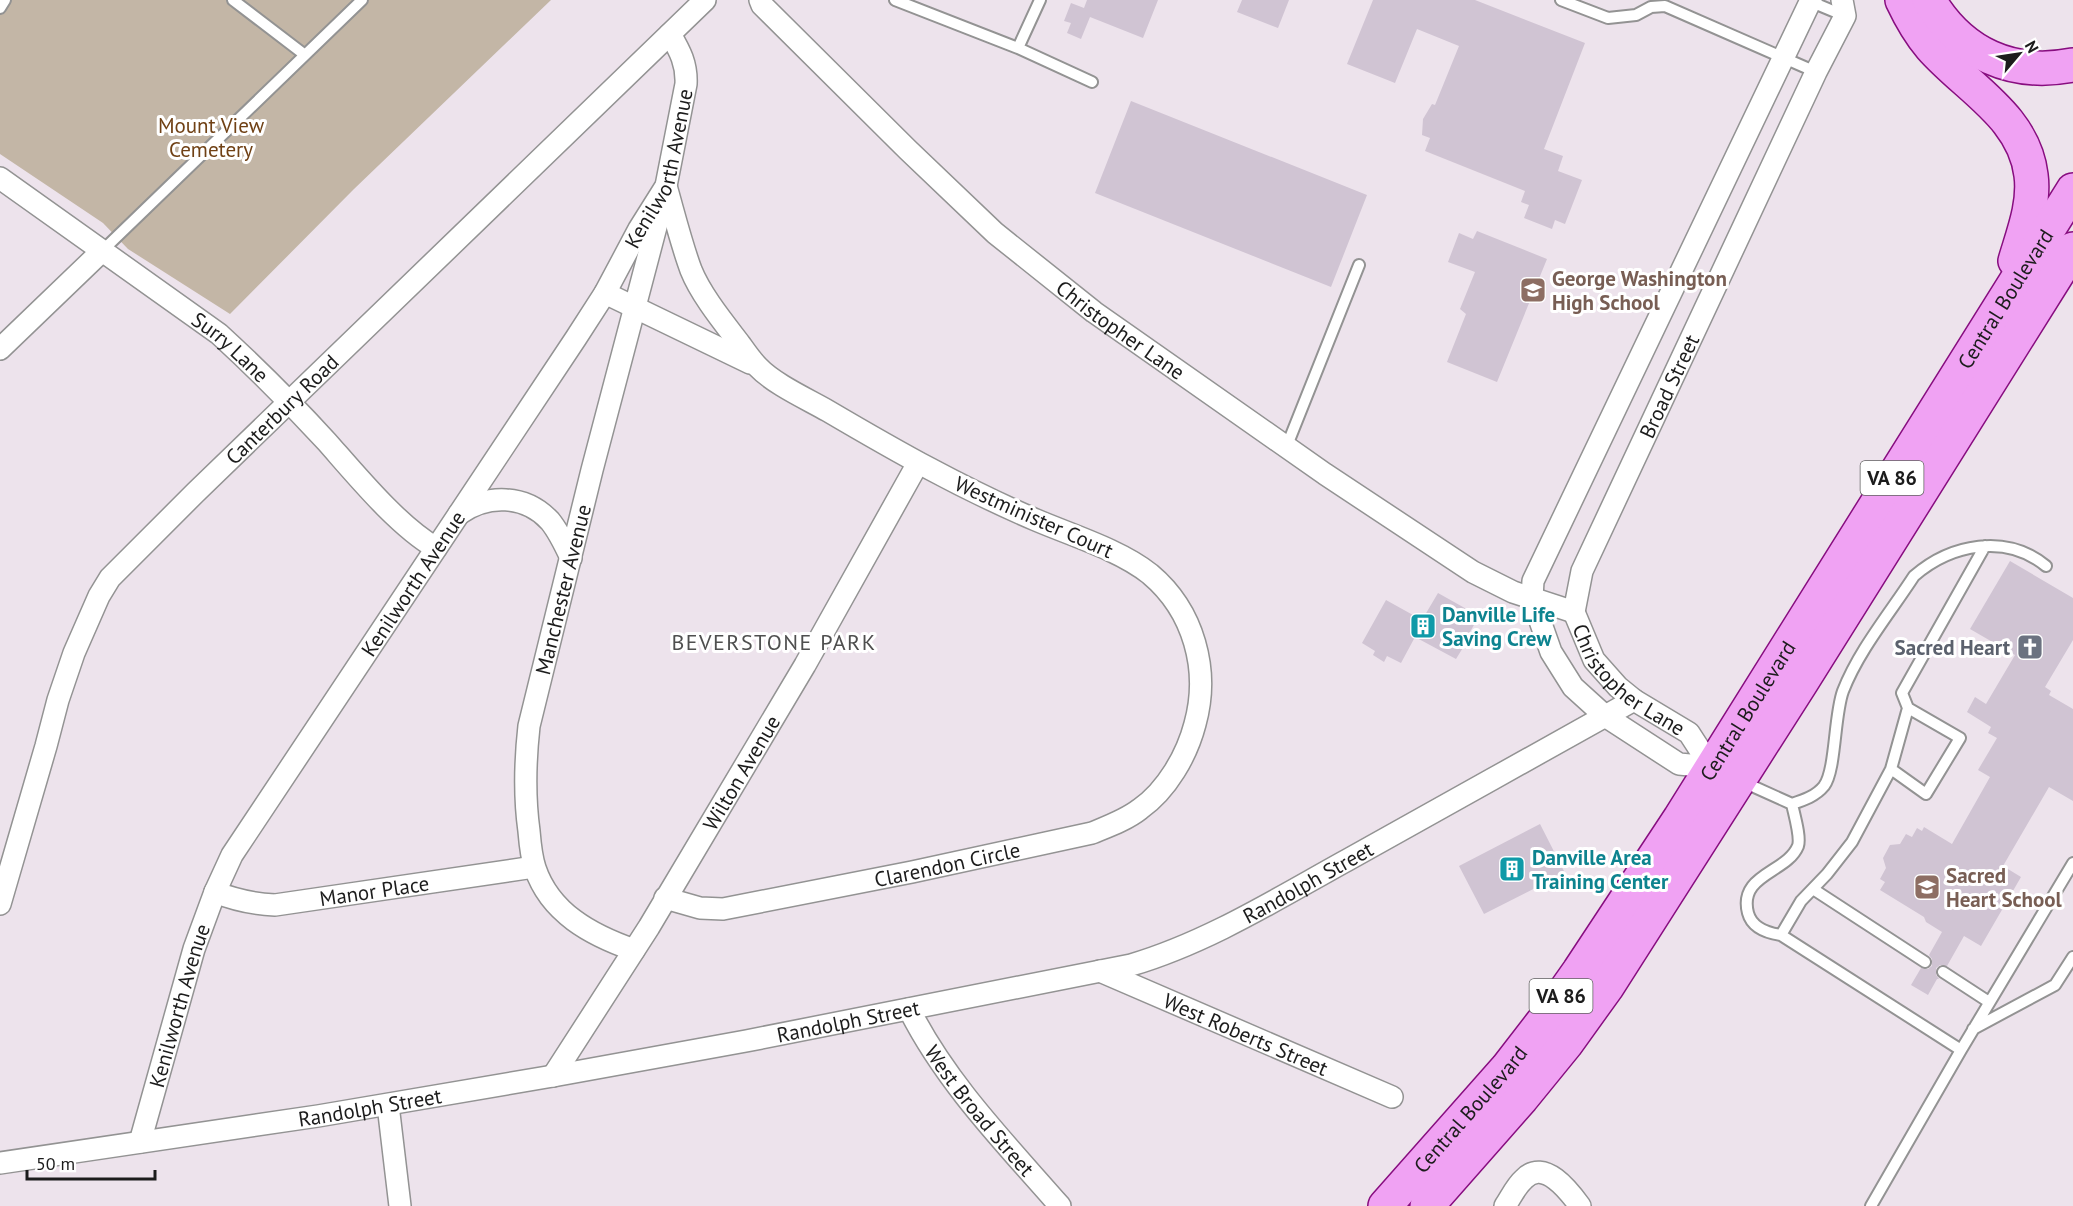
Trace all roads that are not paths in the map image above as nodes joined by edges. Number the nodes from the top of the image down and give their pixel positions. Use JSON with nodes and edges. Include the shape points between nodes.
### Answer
{"nodes":[{"id":1,"x":5,"y":0,"type":"edge"},
{"id":2,"x":234,"y":0,"type":"edge"},
{"id":3,"x":362,"y":0,"type":"edge"},
{"id":4,"x":705,"y":0,"type":"edge"},
{"id":5,"x":760,"y":0,"type":"edge"},
{"id":6,"x":895,"y":0,"type":"edge"},
{"id":7,"x":1040,"y":0,"type":"edge"},
{"id":8,"x":1561,"y":0,"type":"edge"},
{"id":9,"x":1902,"y":0,"type":"edge"},
{"id":10,"x":1929,"y":0,"type":"edge"},
{"id":11,"x":1809,"y":1,"type":"edge"},
{"id":12,"x":1666,"y":3,"type":"edge"},
{"id":13,"x":0,"y":8,"type":"edge"},
{"id":14,"x":1843,"y":8,"type":"edge"},
{"id":15,"x":670,"y":34,"type":"junction"},
{"id":16,"x":1018,"y":48,"type":"junction"},
{"id":17,"x":305,"y":55,"type":"junction"},
{"id":18,"x":1783,"y":58,"type":"junction"},
{"id":19,"x":2073,"y":65,"type":"edge"},
{"id":20,"x":1816,"y":72,"type":"junction"},
{"id":21,"x":1092,"y":82,"type":"dead end"},
{"id":22,"x":0,"y":178,"type":"edge"},
{"id":23,"x":666,"y":186,"type":"junction"},
{"id":24,"x":2073,"y":190,"type":"edge"},
{"id":25,"x":2073,"y":249,"type":"edge"},
{"id":26,"x":102,"y":251,"type":"junction"},
{"id":27,"x":1359,"y":265,"type":"dead end"},
{"id":28,"x":2073,"y":270,"type":"edge"},
{"id":29,"x":605,"y":293,"type":"junction"},
{"id":30,"x":2003,"y":301,"type":"junction"},
{"id":31,"x":2040,"y":302,"type":"junction"},
{"id":32,"x":635,"y":306,"type":"junction"},
{"id":33,"x":0,"y":349,"type":"edge"},
{"id":34,"x":758,"y":368,"type":"junction"},
{"id":35,"x":289,"y":403,"type":"junction"},
{"id":36,"x":1286,"y":448,"type":"junction"},
{"id":37,"x":918,"y":463,"type":"junction"},
{"id":38,"x":458,"y":514,"type":"junction"},
{"id":39,"x":1985,"y":546,"type":"junction"},
{"id":40,"x":436,"y":548,"type":"junction"},
{"id":41,"x":571,"y":558,"type":"junction"},
{"id":42,"x":2046,"y":566,"type":"dead end"},
{"id":43,"x":1532,"y":598,"type":"junction"},
{"id":44,"x":1574,"y":612,"type":"junction"},
{"id":45,"x":1634,"y":700,"type":"junction"},
{"id":46,"x":1908,"y":708,"type":"junction"},
{"id":47,"x":1605,"y":716,"type":"junction"},
{"id":48,"x":1189,"y":741,"type":"joint"},
{"id":49,"x":1891,"y":770,"type":"junction"},
{"id":50,"x":1725,"y":773,"type":"junction"},
{"id":51,"x":1792,"y":804,"type":"junction"},
{"id":52,"x":2073,"y":863,"type":"edge"},
{"id":53,"x":534,"y":867,"type":"junction"},
{"id":54,"x":1813,"y":889,"type":"junction"},
{"id":55,"x":215,"y":892,"type":"junction"},
{"id":56,"x":665,"y":898,"type":"junction"},
{"id":57,"x":0,"y":903,"type":"edge"},
{"id":58,"x":1781,"y":935,"type":"junction"},
{"id":59,"x":634,"y":950,"type":"junction"},
{"id":60,"x":2073,"y":957,"type":"edge"},
{"id":61,"x":1925,"y":962,"type":"dead end"},
{"id":62,"x":1100,"y":971,"type":"junction"},
{"id":63,"x":1943,"y":972,"type":"dead end"},
{"id":64,"x":1989,"y":1002,"type":"junction"},
{"id":65,"x":909,"y":1009,"type":"junction"},
{"id":66,"x":1973,"y":1029,"type":"junction"},
{"id":67,"x":1961,"y":1050,"type":"junction"},
{"id":68,"x":553,"y":1076,"type":"junction"},
{"id":69,"x":1392,"y":1097,"type":"dead end"},
{"id":70,"x":388,"y":1105,"type":"junction"},
{"id":71,"x":140,"y":1142,"type":"junction"},
{"id":72,"x":0,"y":1163,"type":"edge"},
{"id":73,"x":400,"y":1206,"type":"edge"},
{"id":74,"x":1060,"y":1206,"type":"edge"},
{"id":75,"x":1385,"y":1206,"type":"edge"},
{"id":76,"x":1427,"y":1206,"type":"edge"},
{"id":77,"x":1504,"y":1206,"type":"edge"},
{"id":78,"x":1580,"y":1206,"type":"edge"},
{"id":79,"x":1871,"y":1206,"type":"edge"}],
"edges":[{"from":1,"to":13,"type":"lane"},
{"from":2,"to":17,"type":"lane"},
{"from":3,"to":17,"type":"lane"},
{"from":4,"to":15,"type":"street","name":"Canterbury Road"},
{"from":5,"to":36,"type":"street","name":"Christopher Lane","via":[[995,233],[1094,312]]},
{"from":6,"to":16,"type":"lane"},
{"from":7,"to":16,"type":"lane"},
{"from":8,"to":12,"type":"lane","via":[[1608,18],[1636,15]]},
{"from":9,"to":30,"type":"main road","via":[[1930,46],[1979,90],[2016,131],[2027,156],[2032,176],[2028,219]]},
{"from":10,"to":19,"type":"main road","via":[[1950,30],[1985,56],[2035,69]]},
{"from":11,"to":14,"type":"lane"},
{"from":11,"to":18,"type":"street","name":"Broad Street"},
{"from":12,"to":18,"type":"lane"},
{"from":14,"to":20,"type":"street","name":"Broad Street"},
{"from":15,"to":23,"type":"street","name":"Kenilworth Avenue","via":[[687,70]]},
{"from":15,"to":35,"type":"street","name":"Canterbury Road"},
{"from":16,"to":21,"type":"lane"},
{"from":17,"to":26,"type":"lane"},
{"from":18,"to":20,"type":"lane"},
{"from":18,"to":43,"type":"street","name":"Broad Street","via":[[1533,581]]},
{"from":20,"to":44,"type":"street","name":"Broad Street","via":[[1582,571]]},
{"from":22,"to":26,"type":"street","name":"Surry Lane"},
{"from":23,"to":29,"type":"street","name":"Kenilworth Avenue"},
{"from":23,"to":32,"type":"street","name":"Manchester Avenue"},
{"from":23,"to":34,"type":"street","name":"Westminister Court","via":[[692,272],[719,317]]},
{"from":24,"to":30,"type":"main road","name":"Central Boulevard","number":"VA 86"},
{"from":25,"to":31,"type":"main road","name":"Central Boulevard","number":"VA 86"},
{"from":26,"to":33,"type":"street"},
{"from":26,"to":35,"type":"street","name":"Surry Lane","via":[[219,334]]},
{"from":27,"to":36,"type":"lane"},
{"from":28,"to":31,"type":"main road"},
{"from":29,"to":32,"type":"street","name":"Westminister Court"},
{"from":29,"to":38,"type":"street","name":"Kenilworth Avenue"},
{"from":30,"to":50,"type":"main road","name":"Central Boulevard","number":"VA 86"},
{"from":31,"to":50,"type":"main road","name":"Central Boulevard","number":"VA 86"},
{"from":32,"to":34,"type":"street","name":"Westminister Court"},
{"from":32,"to":41,"type":"street","name":"Manchester Avenue"},
{"from":34,"to":37,"type":"street","name":"Westminister Court"},
{"from":35,"to":40,"type":"street","name":"Surry Lane","via":[[418,537]]},
{"from":35,"to":57,"type":"street","name":"Canterbury Road","via":[[110,578],[99,596],[58,700]]},
{"from":36,"to":43,"type":"street","name":"Christopher Lane","via":[[1473,572]]},
{"from":37,"to":48,"type":"street","name":"Westminister Court","via":[[988,499],[1129,559],[1169,593],[1184,615],[1199,657],[1199,710]]},
{"from":37,"to":56,"type":"street","name":"Wilton Avenue","via":[[804,665]]},
{"from":38,"to":40,"type":"street","name":"Kenilworth Avenue"},
{"from":38,"to":41,"type":"street","via":[[495,499],[527,505],[550,521]]},
{"from":39,"to":42,"type":"lane","via":[[2020,550]]},
{"from":39,"to":46,"type":"lane","via":[[1902,693]]},
{"from":39,"to":51,"type":"lane","via":[[1941,557],[1914,576],[1854,667],[1843,692],[1825,785],[1814,795]]},
{"from":40,"to":55,"type":"street","name":"Kenilworth Avenue","via":[[232,855]]},
{"from":41,"to":53,"type":"street","name":"Manchester Avenue","via":[[529,726],[525,803]]},
{"from":43,"to":44,"type":"street","name":"Christopher Lane"},
{"from":43,"to":47,"type":"street","name":"Christopher Lane","via":[[1551,652],[1574,687]]},
{"from":44,"to":45,"type":"street","name":"Christopher Lane","via":[[1594,660]]},
{"from":45,"to":47,"type":"street","name":"Randolph Street"},
{"from":45,"to":50,"type":"street","name":"Christopher Lane","via":[[1689,733]]},
{"from":46,"to":49,"type":"lane"},
{"from":46,"to":49,"type":"lane","via":[[1960,738],[1926,794]]},
{"from":47,"to":50,"type":"street","name":"Christopher Lane","via":[[1679,764]]},
{"from":47,"to":62,"type":"street","name":"Randolph Street","via":[[1193,943],[1164,956]]},
{"from":48,"to":56,"type":"street","name":"Clarendon Circle","via":[[1173,773],[1141,809],[1092,833],[723,909],[700,908]]},
{"from":49,"to":54,"type":"lane","via":[[1852,842]]},
{"from":50,"to":51,"type":"lane"},
{"from":50,"to":75,"type":"main road","name":"Central Boulevard","number":"VA 86","via":[[1630,894],[1507,1068]]},
{"from":50,"to":76,"type":"main road","name":"Central Boulevard","number":"VA 86","via":[[1607,987],[1522,1098]]},
{"from":51,"to":58,"type":"lane","via":[[1798,846],[1764,875],[1745,899],[1749,917],[1763,932]]},
{"from":52,"to":64,"type":"lane"},
{"from":53,"to":55,"type":"street","name":"Manor Place","via":[[275,905]]},
{"from":53,"to":59,"type":"street","name":"Manchester Avenue","via":[[556,906],[571,920]]},
{"from":54,"to":58,"type":"lane"},
{"from":54,"to":61,"type":"lane"},
{"from":55,"to":71,"type":"street","name":"Kenilworth Avenue","via":[[194,949]]},
{"from":56,"to":59,"type":"street","name":"Wilton Avenue"},
{"from":58,"to":67,"type":"lane"},
{"from":59,"to":68,"type":"street","name":"Wilton Avenue"},
{"from":60,"to":66,"type":"lane","via":[[2055,985]]},
{"from":62,"to":65,"type":"street","name":"Randolph Street"},
{"from":62,"to":69,"type":"street","name":"West Roberts Street"},
{"from":63,"to":64,"type":"lane"},
{"from":64,"to":66,"type":"lane"},
{"from":65,"to":68,"type":"street","name":"Randolph Street"},
{"from":65,"to":74,"type":"street","name":"West Broad Street","via":[[923,1038],[952,1079]]},
{"from":66,"to":67,"type":"lane"},
{"from":67,"to":79,"type":"lane"},
{"from":68,"to":70,"type":"street","name":"Randolph Street"},
{"from":70,"to":71,"type":"street","name":"Randolph Street"},
{"from":70,"to":73,"type":"street"},
{"from":71,"to":72,"type":"street","name":"Randolph Street"},
{"from":77,"to":78,"type":"street","via":[[1524,1178],[1541,1172],[1557,1180]]}]}
